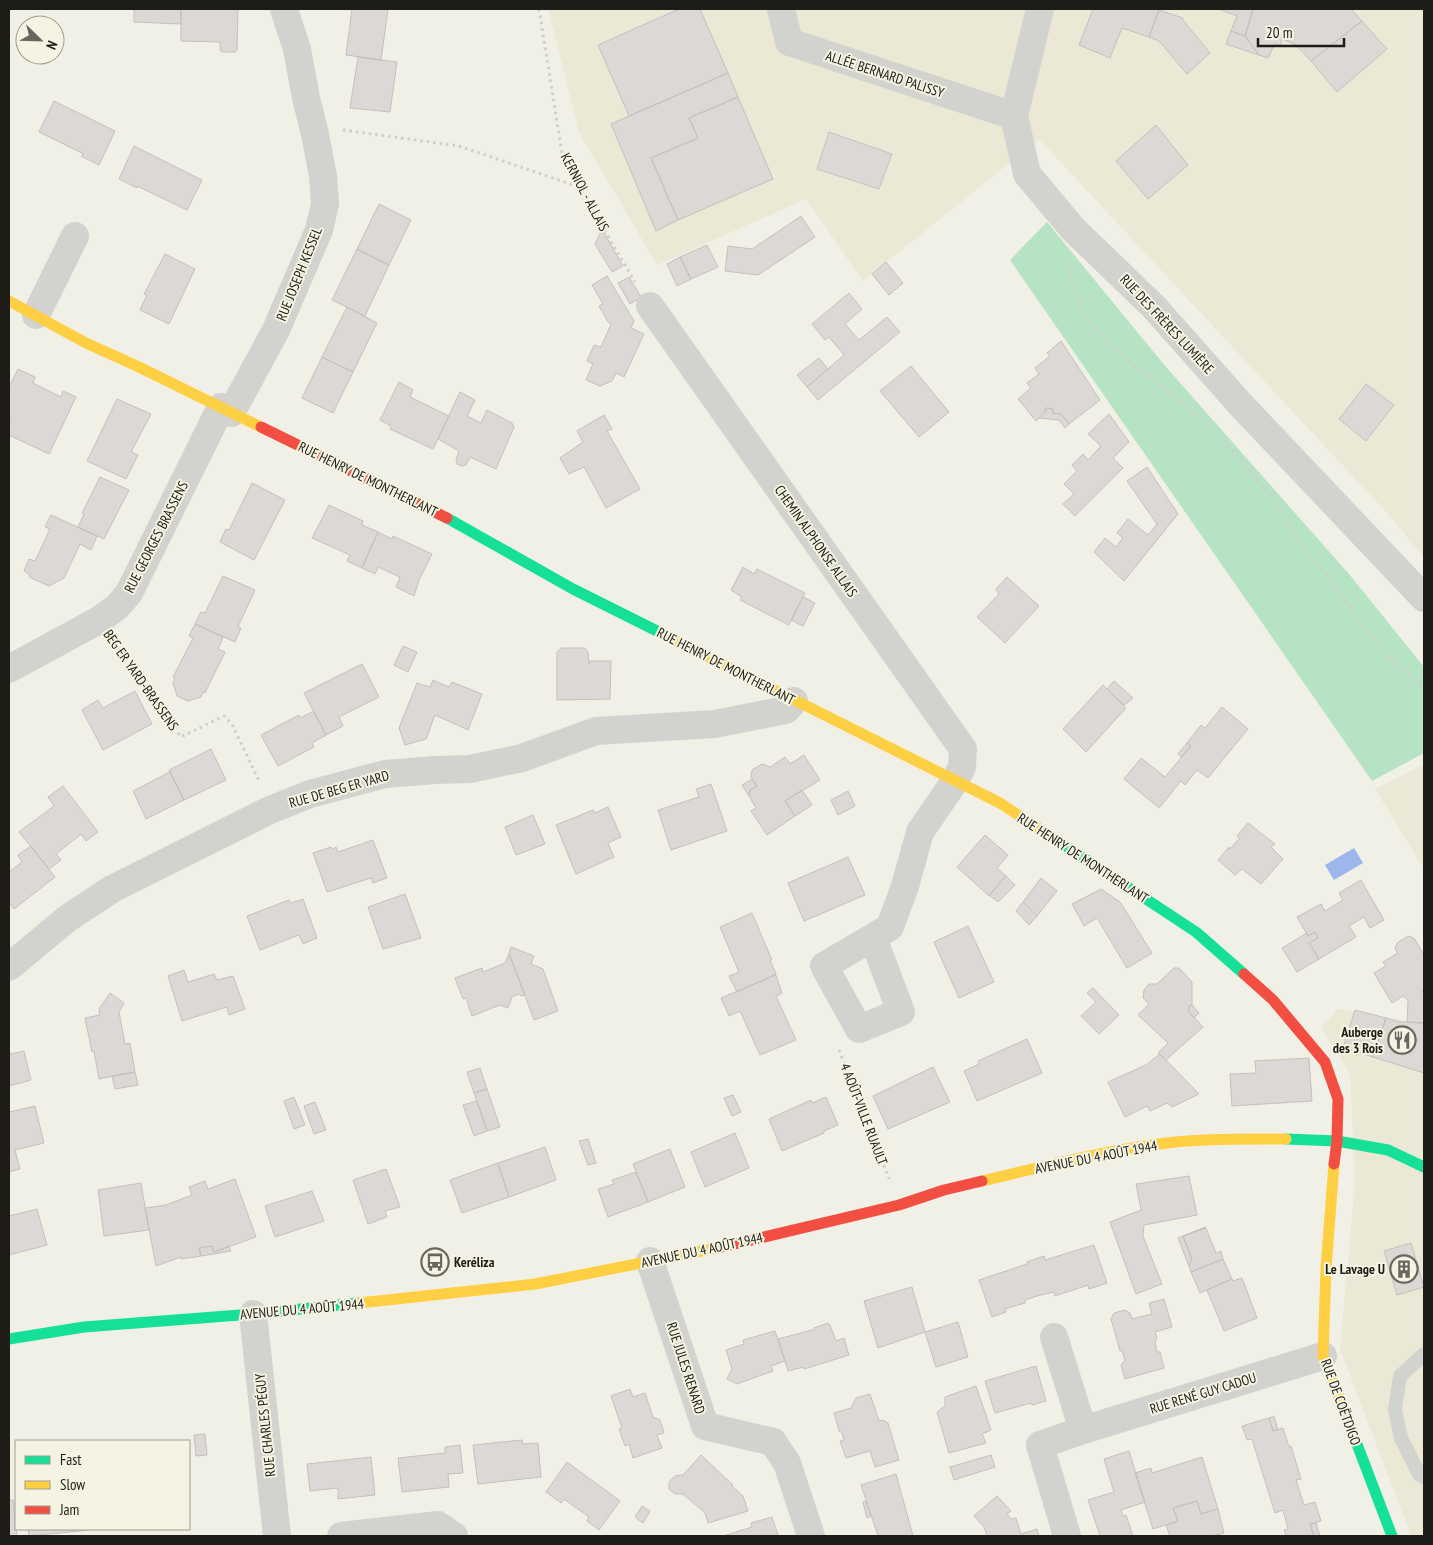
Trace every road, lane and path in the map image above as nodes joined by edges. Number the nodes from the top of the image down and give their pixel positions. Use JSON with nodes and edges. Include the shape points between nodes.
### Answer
{"nodes":[{"id":1,"x":284,"y":9,"type":"edge"},
{"id":2,"x":539,"y":9,"type":"edge"},
{"id":3,"x":781,"y":9,"type":"edge"},
{"id":4,"x":1040,"y":9,"type":"edge"},
{"id":5,"x":1014,"y":116,"type":"junction"},
{"id":6,"x":316,"y":134,"type":"junction"},
{"id":7,"x":579,"y":188,"type":"junction"},
{"id":8,"x":1073,"y":229,"type":"junction"},
{"id":9,"x":75,"y":236,"type":"dead end"},
{"id":10,"x":9,"y":301,"type":"edge"},
{"id":11,"x":650,"y":306,"type":"joint"},
{"id":12,"x":36,"y":315,"type":"junction"},
{"id":13,"x":226,"y":410,"type":"junction"},
{"id":14,"x":1424,"y":598,"type":"edge"},
{"id":15,"x":99,"y":620,"type":"junction"},
{"id":16,"x":9,"y":669,"type":"edge"},
{"id":17,"x":1424,"y":685,"type":"edge"},
{"id":18,"x":794,"y":701,"type":"junction"},
{"id":19,"x":955,"y":781,"type":"junction"},
{"id":20,"x":270,"y":810,"type":"junction"},
{"id":21,"x":873,"y":938,"type":"junction"},
{"id":22,"x":9,"y":967,"type":"edge"},
{"id":23,"x":859,"y":1030,"type":"junction"},
{"id":24,"x":1337,"y":1141,"type":"junction"},
{"id":25,"x":1406,"y":1148,"type":"dead end"},
{"id":26,"x":1388,"y":1150,"type":"junction"},
{"id":27,"x":1424,"y":1167,"type":"edge"},
{"id":28,"x":900,"y":1205,"type":"junction"},
{"id":29,"x":650,"y":1261,"type":"junction"},
{"id":30,"x":253,"y":1314,"type":"junction"},
{"id":31,"x":1054,"y":1337,"type":"dead end"},
{"id":32,"x":9,"y":1339,"type":"edge"},
{"id":33,"x":1424,"y":1354,"type":"edge"},
{"id":34,"x":1323,"y":1356,"type":"junction"},
{"id":35,"x":1083,"y":1430,"type":"junction"},
{"id":36,"x":1424,"y":1476,"type":"edge"},
{"id":37,"x":277,"y":1536,"type":"edge"},
{"id":38,"x":341,"y":1536,"type":"edge"},
{"id":39,"x":454,"y":1536,"type":"edge"},
{"id":40,"x":810,"y":1536,"type":"edge"},
{"id":41,"x":1066,"y":1536,"type":"edge"},
{"id":42,"x":1392,"y":1536,"type":"edge"}],
"edges":[{"from":1,"to":6,"type":"street","name":"RUE JOSEPH KESSEL","via":[[297,49]]},
{"from":2,"to":7,"type":"path","name":"KERNIOL - ALLAIS","via":[[562,153]]},
{"from":3,"to":5,"type":"street","name":"ALLÉE BERNARD PALISSY","via":[[789,42]]},
{"from":4,"to":5,"type":"street","name":"RUE DES FRÈRES LUMIÈRE"},
{"from":5,"to":8,"type":"street","name":"RUE DES FRÈRES LUMIÈRE","via":[[1027,174]]},
{"from":6,"to":7,"type":"path","via":[[343,130],[459,146]]},
{"from":6,"to":13,"type":"street","name":"RUE JOSEPH KESSEL","via":[[325,204],[319,230],[276,330]]},
{"from":7,"to":11,"type":"path","name":"KERNIOL - ALLAIS"},
{"from":8,"to":14,"type":"street","name":"RUE DES FRÈRES LUMIÈRE","via":[[1154,307],[1240,404]]},
{"from":8,"to":17,"type":"path","via":[[1069,274],[1084,316],[1109,345],[1186,405],[1226,444],[1269,493],[1371,637],[1407,674]]},
{"from":9,"to":12,"type":"street"},
{"from":10,"to":12,"type":"street","name":"RUE HENRY DE MONTHERLANT"},
{"from":11,"to":19,"type":"street","name":"CHEMIN ALPHONSE ALLAIS","via":[[963,749],[962,767]]},
{"from":12,"to":13,"type":"street","name":"RUE HENRY DE MONTHERLANT","via":[[86,343]]},
{"from":13,"to":15,"type":"street","name":"RUE GEORGES BRASSENS","via":[[129,593],[118,607]]},
{"from":13,"to":18,"type":"street","name":"RUE HENRY DE MONTHERLANT","via":[[413,500],[573,589]]},
{"from":15,"to":16,"type":"street","name":"RUE GEORGES BRASSENS"},
{"from":15,"to":20,"type":"path","name":"BEG ER YARD-BRASSENS","via":[[181,737],[224,716],[232,724],[258,776]]},
{"from":18,"to":19,"type":"street","name":"RUE HENRY DE MONTHERLANT"},
{"from":18,"to":20,"type":"street","name":"RUE DE BEG ER YARD","via":[[786,710],[715,724],[596,732],[522,758],[470,769],[385,774],[310,794]]},
{"from":19,"to":21,"type":"street","name":"CHEMIN ALPHONSE ALLAIS","via":[[920,832],[890,927]]},
{"from":19,"to":24,"type":"street","name":"RUE HENRY DE MONTHERLANT","via":[[1000,803],[1196,932],[1273,1000],[1325,1062],[1338,1099]]},
{"from":20,"to":22,"type":"street","name":"RUE DE BEG ER YARD","via":[[112,889],[68,918]]},
{"from":21,"to":23,"type":"street","via":[[901,1012]]},
{"from":21,"to":23,"type":"street","name":"CHEMIN ALPHONSE ALLAIS","via":[[824,966]]},
{"from":23,"to":28,"type":"path","name":"4 AOÛT-VILLE RUAULT","via":[[839,1050]]},
{"from":24,"to":26,"type":"street","name":"AVENUE DU 4 AOÛT 1944"},
{"from":24,"to":28,"type":"street","name":"AVENUE DU 4 AOÛT 1944","via":[[1232,1139],[1175,1142],[1092,1155],[944,1190]]},
{"from":24,"to":34,"type":"street","name":"RUE DE COËTDIGO","via":[[1326,1268]]},
{"from":25,"to":26,"type":"street","name":"AVENUE DU 4 AOÛT 1944"},
{"from":26,"to":27,"type":"street","name":"AVENUE DU 4 AOÛT 1944"},
{"from":28,"to":29,"type":"street","name":"AVENUE DU 4 AOÛT 1944"},
{"from":29,"to":30,"type":"street","name":"AVENUE DU 4 AOÛT 1944","via":[[535,1284]]},
{"from":29,"to":40,"type":"street","name":"RUE JULES RENARD","via":[[706,1426],[773,1442],[787,1463]]},
{"from":30,"to":32,"type":"street","name":"AVENUE DU 4 AOÛT 1944","via":[[84,1327]]},
{"from":30,"to":37,"type":"street","name":"RUE CHARLES PÉGUY"},
{"from":31,"to":35,"type":"street"},
{"from":33,"to":36,"type":"lane","via":[[1400,1376],[1395,1410],[1401,1438],[1419,1474]]},
{"from":34,"to":35,"type":"street","name":"RUE RENÉ GUY CADOU"},
{"from":34,"to":42,"type":"street","name":"RUE DE COËTDIGO"},
{"from":35,"to":41,"type":"street","name":"RUE RENÉ GUY CADOU","via":[[1040,1445]]},
{"from":38,"to":39,"type":"street","via":[[438,1525]]}]}
